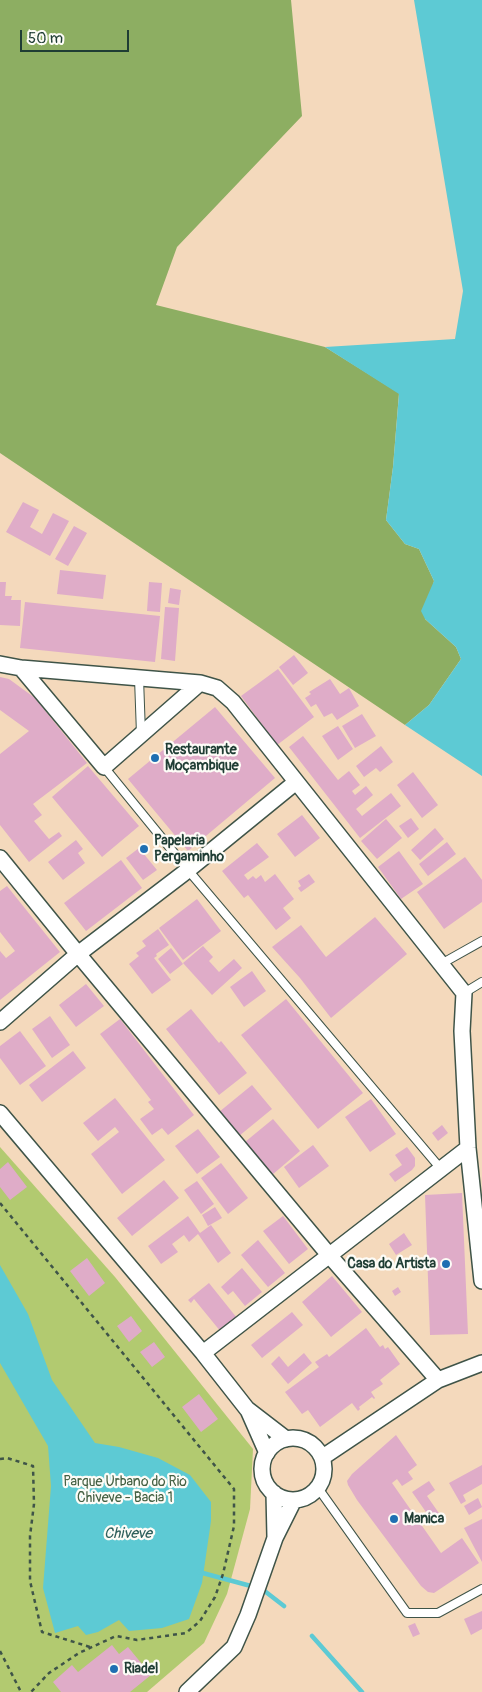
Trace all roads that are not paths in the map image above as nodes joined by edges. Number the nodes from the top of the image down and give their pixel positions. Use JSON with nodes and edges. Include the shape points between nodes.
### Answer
{"nodes":[{"id":1,"x":0,"y":664,"type":"edge"},
{"id":2,"x":22,"y":668,"type":"junction"},
{"id":3,"x":140,"y":678,"type":"junction"},
{"id":4,"x":200,"y":683,"type":"junction"},
{"id":5,"x":141,"y":736,"type":"junction"},
{"id":6,"x":104,"y":767,"type":"junction"},
{"id":7,"x":296,"y":782,"type":"junction"},
{"id":8,"x":0,"y":858,"type":"edge"},
{"id":9,"x":188,"y":870,"type":"junction"},
{"id":10,"x":482,"y":941,"type":"edge"},
{"id":11,"x":78,"y":954,"type":"junction"},
{"id":12,"x":441,"y":964,"type":"junction"},
{"id":13,"x":482,"y":982,"type":"edge"},
{"id":14,"x":464,"y":993,"type":"junction"},
{"id":15,"x":0,"y":1022,"type":"edge"},
{"id":16,"x":0,"y":1113,"type":"edge"},
{"id":17,"x":468,"y":1148,"type":"junction"},
{"id":18,"x":441,"y":1169,"type":"junction"},
{"id":19,"x":329,"y":1255,"type":"junction"},
{"id":20,"x":482,"y":1280,"type":"edge"},
{"id":21,"x":203,"y":1353,"type":"junction"},
{"id":22,"x":482,"y":1363,"type":"edge"},
{"id":23,"x":438,"y":1380,"type":"junction"},
{"id":24,"x":247,"y":1409,"type":"junction"},
{"id":25,"x":286,"y":1438,"type":"junction"},
{"id":26,"x":266,"y":1453,"type":"junction"},
{"id":27,"x":323,"y":1457,"type":"junction"},
{"id":28,"x":318,"y":1488,"type":"junction"},
{"id":29,"x":274,"y":1494,"type":"junction"},
{"id":30,"x":294,"y":1500,"type":"junction"},
{"id":31,"x":275,"y":1538,"type":"junction"},
{"id":32,"x":482,"y":1589,"type":"edge"},
{"id":33,"x":187,"y":1692,"type":"edge"}],
"edges":[{"from":1,"to":2,"type":"street"},
{"from":2,"to":3,"type":"street"},
{"from":2,"to":6,"type":"street"},
{"from":3,"to":4,"type":"street"},
{"from":3,"to":5,"type":"lane"},
{"from":4,"to":5,"type":"street"},
{"from":4,"to":7,"type":"street","via":[[217,688],[233,702]]},
{"from":5,"to":6,"type":"street"},
{"from":6,"to":9,"type":"lane"},
{"from":7,"to":9,"type":"street"},
{"from":7,"to":12,"type":"street"},
{"from":8,"to":11,"type":"street"},
{"from":9,"to":11,"type":"street"},
{"from":9,"to":18,"type":"lane"},
{"from":10,"to":12,"type":"lane"},
{"from":11,"to":15,"type":"street"},
{"from":11,"to":19,"type":"street"},
{"from":12,"to":14,"type":"street"},
{"from":13,"to":14,"type":"lane"},
{"from":14,"to":17,"type":"street","via":[[462,1031]]},
{"from":16,"to":21,"type":"street"},
{"from":17,"to":18,"type":"street"},
{"from":17,"to":20,"type":"street"},
{"from":18,"to":19,"type":"street"},
{"from":19,"to":21,"type":"street"},
{"from":19,"to":23,"type":"street"},
{"from":21,"to":24,"type":"street"},
{"from":22,"to":23,"type":"street"},
{"from":23,"to":27,"type":"street"},
{"from":24,"to":25,"type":"street"},
{"from":24,"to":26,"type":"street"},
{"from":25,"to":26,"type":"street"},
{"from":25,"to":27,"type":"street","via":[[301,1438],[314,1445]]},
{"from":26,"to":29,"type":"street","via":[[263,1475]]},
{"from":27,"to":28,"type":"street","via":[[325,1468]]},
{"from":28,"to":30,"type":"street","via":[[308,1497]]},
{"from":28,"to":32,"type":"lane","via":[[407,1613],[438,1613]]},
{"from":29,"to":30,"type":"street"},
{"from":29,"to":31,"type":"street"},
{"from":30,"to":31,"type":"street"},
{"from":31,"to":33,"type":"street","via":[[234,1646]]}]}
